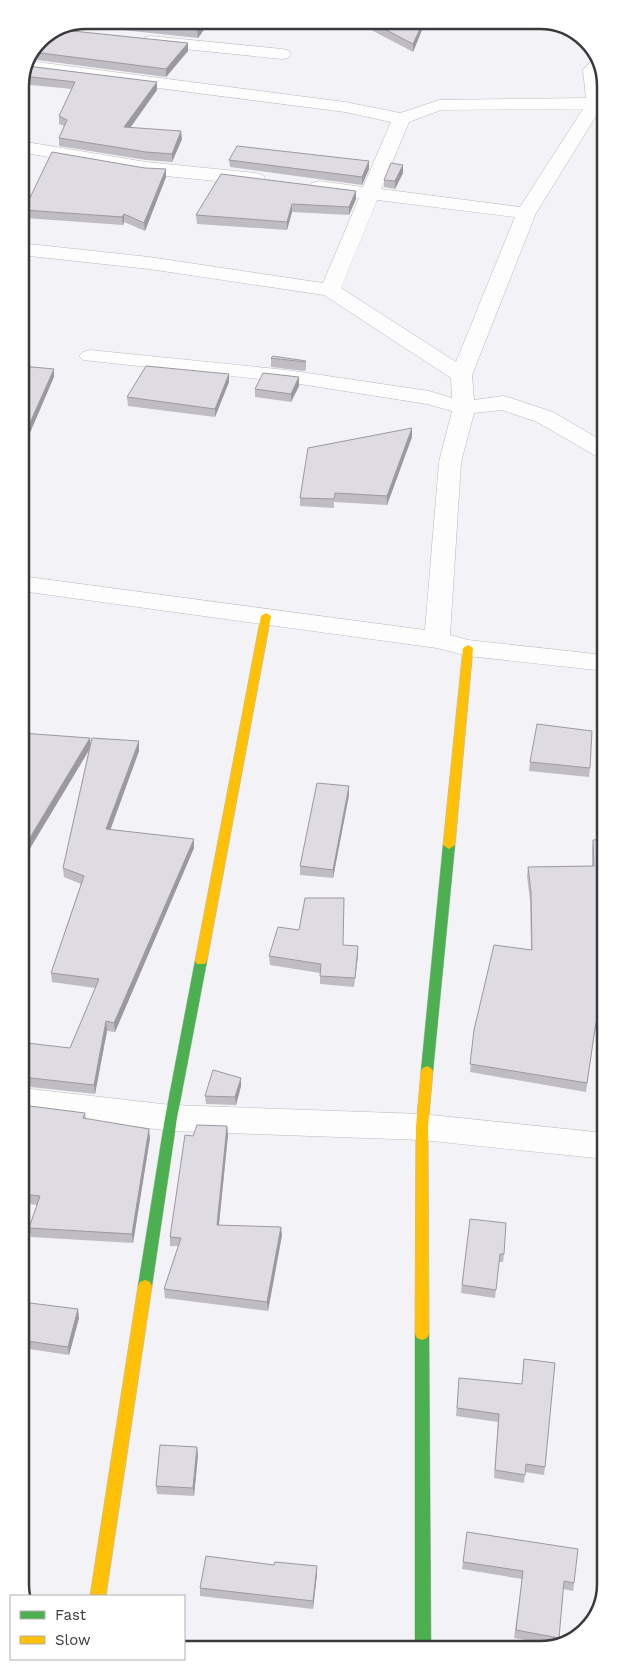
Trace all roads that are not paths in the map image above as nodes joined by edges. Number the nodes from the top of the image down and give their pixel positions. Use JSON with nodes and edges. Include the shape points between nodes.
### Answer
{"nodes":[{"id":1,"x":135,"y":39,"type":"edge"},
{"id":2,"x":282,"y":54,"type":"dead end"},
{"id":3,"x":32,"y":67,"type":"edge"},
{"id":4,"x":594,"y":68,"type":"edge"},
{"id":5,"x":595,"y":103,"type":"junction"},
{"id":6,"x":401,"y":119,"type":"junction"},
{"id":7,"x":29,"y":148,"type":"edge"},
{"id":8,"x":271,"y":181,"type":"edge"},
{"id":9,"x":300,"y":185,"type":"edge"},
{"id":10,"x":371,"y":192,"type":"junction"},
{"id":11,"x":526,"y":213,"type":"junction"},
{"id":12,"x":29,"y":250,"type":"edge"},
{"id":13,"x":330,"y":290,"type":"junction"},
{"id":14,"x":90,"y":356,"type":"dead end"},
{"id":15,"x":460,"y":375,"type":"junction"},
{"id":16,"x":464,"y":408,"type":"junction"},
{"id":17,"x":597,"y":447,"type":"edge"},
{"id":18,"x":29,"y":585,"type":"edge"},
{"id":19,"x":266,"y":616,"type":"junction"},
{"id":20,"x":437,"y":640,"type":"junction"},
{"id":21,"x":468,"y":648,"type":"junction"},
{"id":22,"x":597,"y":662,"type":"edge"},
{"id":23,"x":29,"y":1101,"type":"edge"},
{"id":24,"x":170,"y":1118,"type":"junction"},
{"id":25,"x":422,"y":1127,"type":"junction"},
{"id":26,"x":597,"y":1145,"type":"edge"},
{"id":27,"x":98,"y":1595,"type":"edge"},
{"id":28,"x":423,"y":1641,"type":"edge"}],
"edges":[{"from":1,"to":2,"type":"street"},
{"from":3,"to":6,"type":"street","via":[[345,108]]},
{"from":4,"to":5,"type":"street"},
{"from":5,"to":6,"type":"street","via":[[439,105]]},
{"from":5,"to":11,"type":"street"},
{"from":6,"to":10,"type":"street"},
{"from":7,"to":8,"type":"street","via":[[146,168]]},
{"from":9,"to":10,"type":"street"},
{"from":10,"to":11,"type":"street"},
{"from":10,"to":13,"type":"street"},
{"from":11,"to":15,"type":"street"},
{"from":12,"to":13,"type":"street","via":[[149,262]]},
{"from":13,"to":15,"type":"street"},
{"from":14,"to":16,"type":"street","via":[[287,376],[428,398]]},
{"from":15,"to":16,"type":"street"},
{"from":16,"to":17,"type":"street","via":[[503,403],[545,417]]},
{"from":16,"to":20,"type":"street","via":[[450,462]]},
{"from":18,"to":19,"type":"street"},
{"from":19,"to":20,"type":"street"},
{"from":19,"to":24,"type":"street"},
{"from":20,"to":21,"type":"street"},
{"from":21,"to":22,"type":"street"},
{"from":21,"to":25,"type":"street"},
{"from":23,"to":24,"type":"street"},
{"from":24,"to":25,"type":"street"},
{"from":24,"to":27,"type":"street"},
{"from":25,"to":26,"type":"street"},
{"from":25,"to":28,"type":"street"}]}
